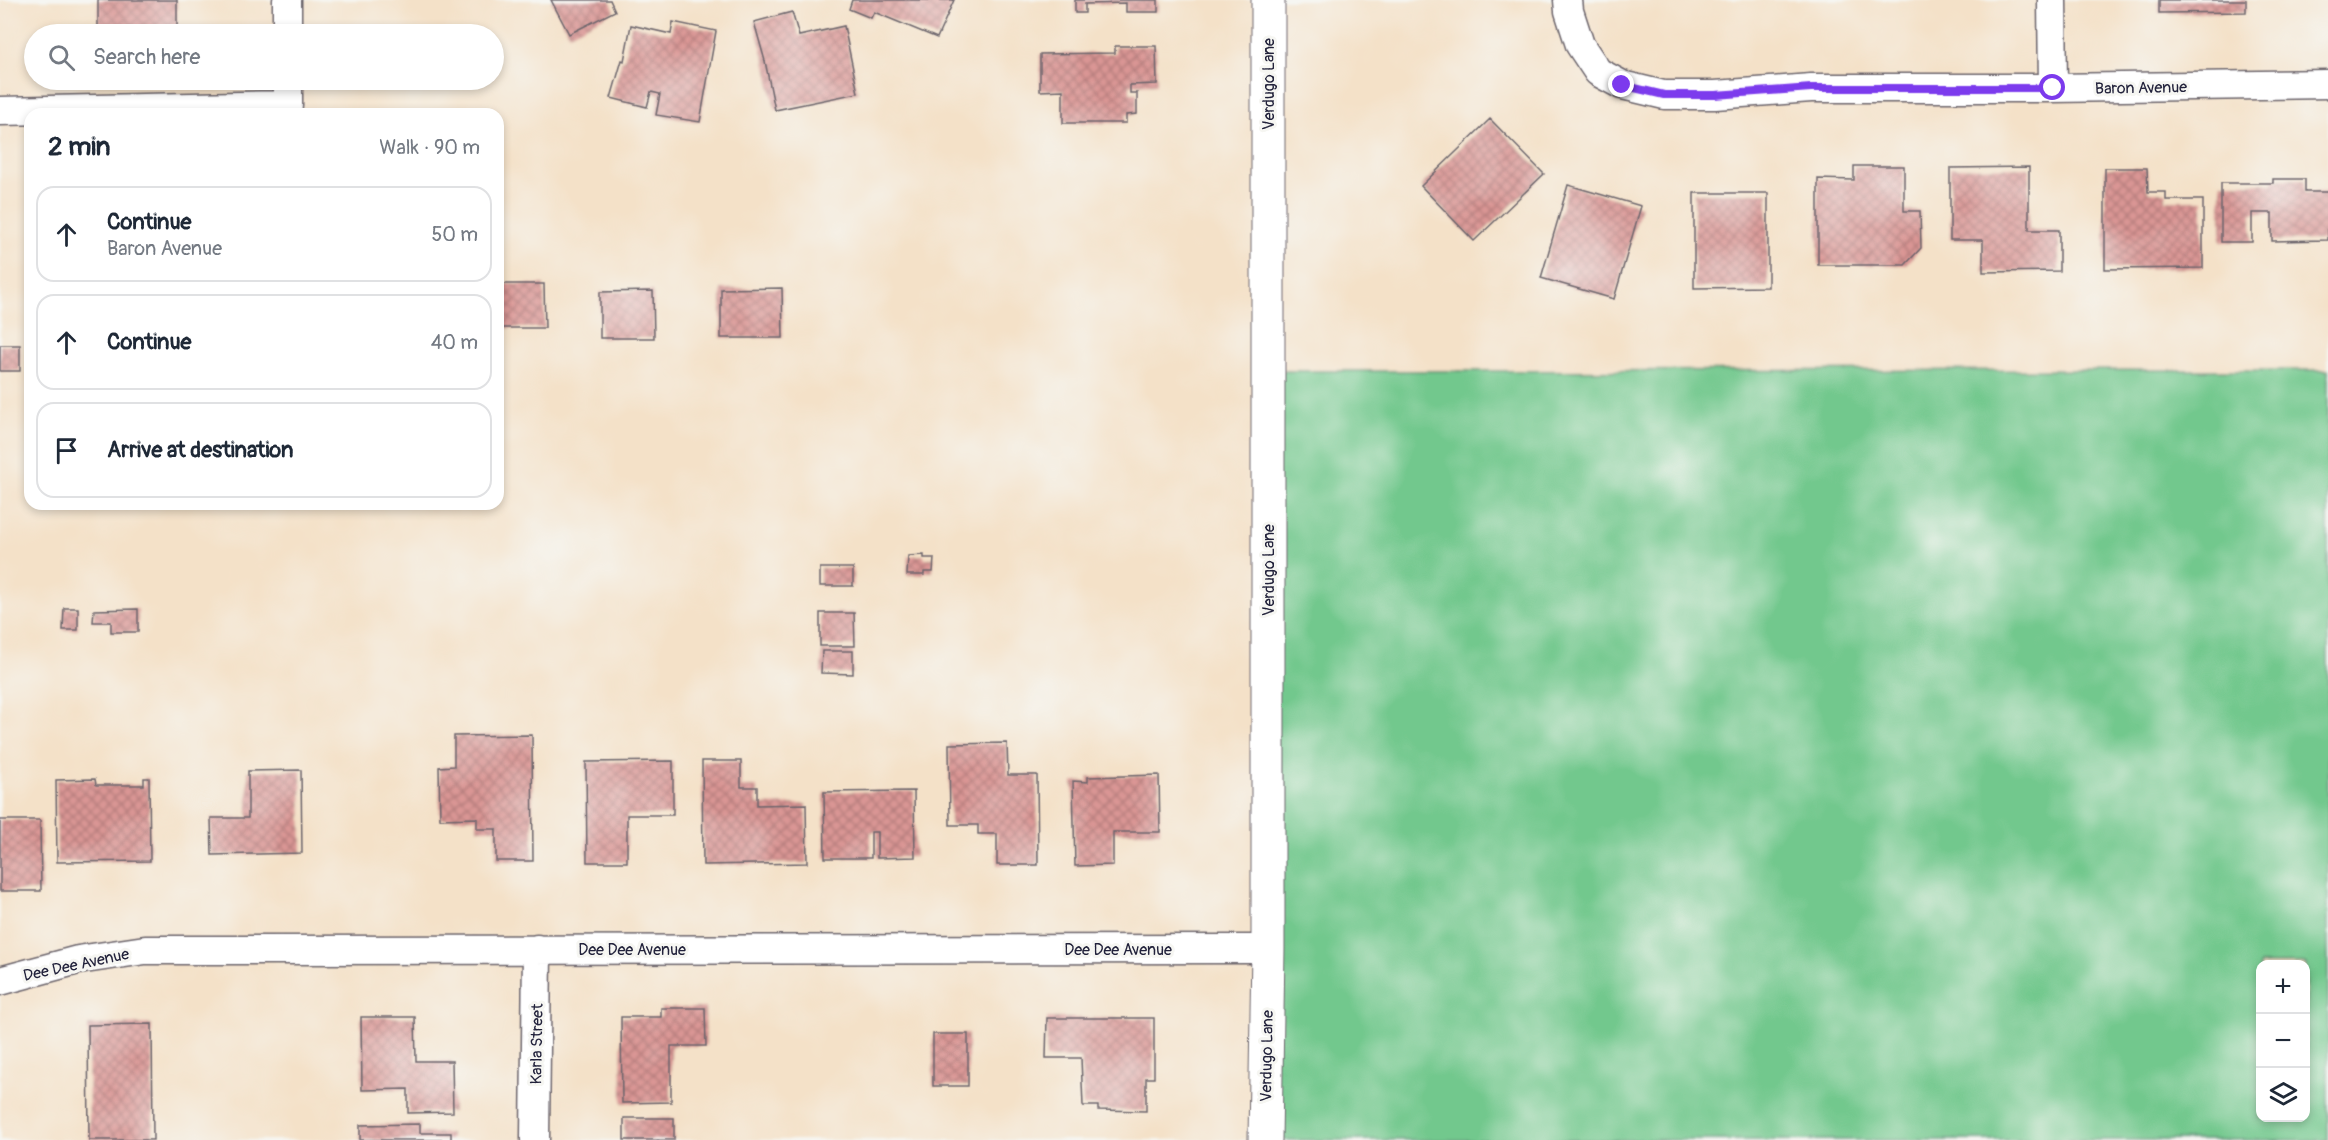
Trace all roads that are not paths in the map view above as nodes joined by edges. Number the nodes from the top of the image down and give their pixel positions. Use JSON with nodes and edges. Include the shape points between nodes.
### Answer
{"nodes":[{"id":1,"x":287,"y":0,"type":"edge"},
{"id":2,"x":1268,"y":0,"type":"edge"},
{"id":3,"x":1568,"y":0,"type":"edge"},
{"id":4,"x":2052,"y":0,"type":"edge"},
{"id":5,"x":287,"y":24,"type":"edge"},
{"id":6,"x":2328,"y":84,"type":"edge"},
{"id":7,"x":2053,"y":88,"type":"junction"},
{"id":8,"x":288,"y":92,"type":"edge"},
{"id":9,"x":45,"y":108,"type":"edge"},
{"id":10,"x":24,"y":109,"type":"edge"},
{"id":11,"x":0,"y":111,"type":"edge"},
{"id":12,"x":537,"y":949,"type":"junction"},
{"id":13,"x":1268,"y":949,"type":"junction"},
{"id":14,"x":0,"y":981,"type":"edge"},
{"id":15,"x":535,"y":1140,"type":"edge"},
{"id":16,"x":1265,"y":1140,"type":"edge"}],
"edges":[{"from":1,"to":5,"type":"street"},
{"from":2,"to":13,"type":"street","name":"Verdugo Lane"},
{"from":3,"to":7,"type":"street","name":"Baron Avenue","via":[[1580,45],[1598,72],[1622,85],[1664,95],[1811,88]]},
{"from":4,"to":7,"type":"street"},
{"from":6,"to":7,"type":"street","name":"Baron Avenue"},
{"from":8,"to":9,"type":"street"},
{"from":10,"to":11,"type":"street"},
{"from":12,"to":13,"type":"street","name":"Dee Dee Avenue"},
{"from":12,"to":14,"type":"street","name":"Dee Dee Avenue","via":[[145,950],[78,960]]},
{"from":12,"to":15,"type":"street","name":"Karla Street"},
{"from":13,"to":16,"type":"street","name":"Verdugo Lane"}]}
